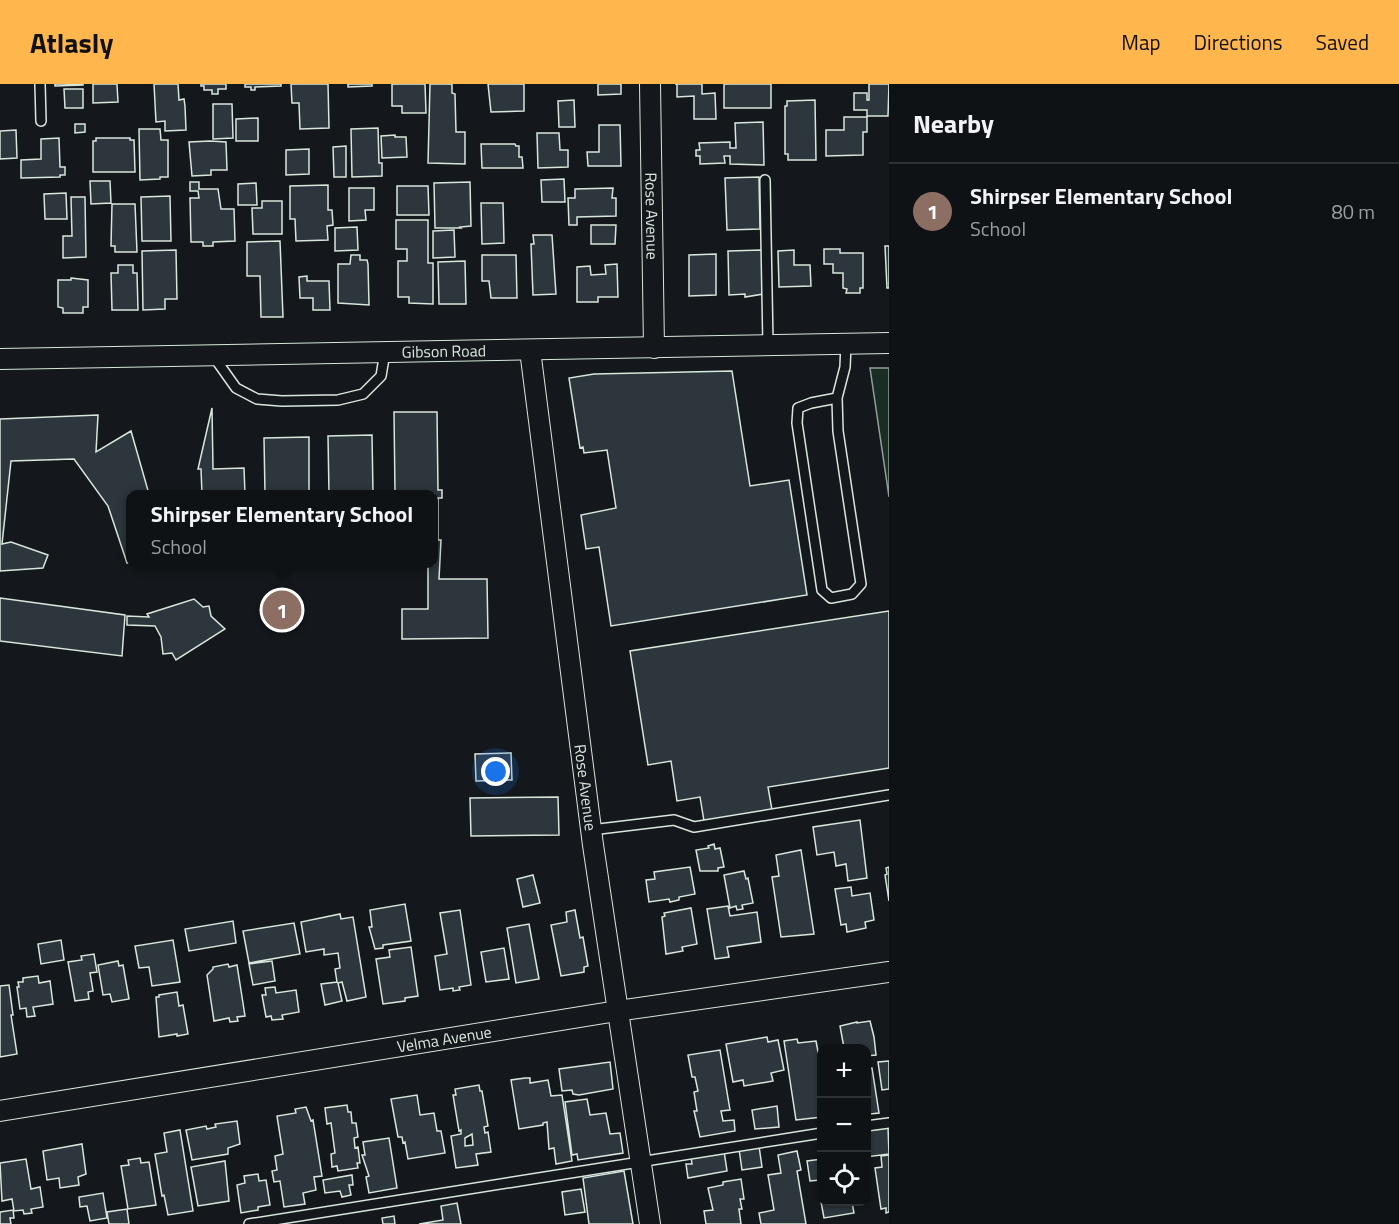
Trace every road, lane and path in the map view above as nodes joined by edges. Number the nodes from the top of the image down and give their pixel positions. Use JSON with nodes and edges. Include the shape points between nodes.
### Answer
{"nodes":[{"id":1,"x":40,"y":84,"type":"edge"},
{"id":2,"x":650,"y":84,"type":"edge"},
{"id":3,"x":41,"y":121,"type":"dead end"},
{"id":4,"x":765,"y":180,"type":"dead end"},
{"id":5,"x":889,"y":343,"type":"edge"},
{"id":6,"x":846,"y":344,"type":"junction"},
{"id":7,"x":768,"y":346,"type":"junction"},
{"id":8,"x":654,"y":348,"type":"junction"},
{"id":9,"x":530,"y":350,"type":"junction"},
{"id":10,"x":386,"y":352,"type":"junction"},
{"id":11,"x":213,"y":355,"type":"junction"},
{"id":12,"x":0,"y":359,"type":"edge"},
{"id":13,"x":837,"y":398,"type":"junction"},
{"id":14,"x":889,"y":795,"type":"edge"},
{"id":15,"x":591,"y":830,"type":"junction"},
{"id":16,"x":889,"y":972,"type":"edge"},
{"id":17,"x":617,"y":1011,"type":"junction"},
{"id":18,"x":0,"y":1111,"type":"edge"},
{"id":19,"x":889,"y":1123,"type":"edge"},
{"id":20,"x":871,"y":1125,"type":"edge"},
{"id":21,"x":817,"y":1134,"type":"edge"},
{"id":22,"x":640,"y":1162,"type":"junction"},
{"id":23,"x":249,"y":1224,"type":"edge"},
{"id":24,"x":650,"y":1224,"type":"edge"}],
"edges":[{"from":1,"to":3,"type":"lane"},
{"from":2,"to":8,"type":"street","name":"Rose Avenue"},
{"from":4,"to":7,"type":"lane"},
{"from":5,"to":6,"type":"street","name":"Gibson Road"},
{"from":6,"to":7,"type":"street","name":"Gibson Road"},
{"from":6,"to":13,"type":"lane"},
{"from":7,"to":8,"type":"street","name":"Gibson Road"},
{"from":8,"to":9,"type":"street","name":"Gibson Road"},
{"from":9,"to":10,"type":"street","name":"Gibson Road"},
{"from":9,"to":15,"type":"street","name":"Rose Avenue"},
{"from":10,"to":11,"type":"street","name":"Gibson Road"},
{"from":10,"to":11,"type":"lane","via":[[381,376],[363,394],[338,400],[282,401],[257,399],[236,388]]},
{"from":11,"to":12,"type":"street","name":"Gibson Road"},
{"from":13,"to":13,"type":"lane","via":[[838,431],[861,584],[852,594],[831,598],[822,590],[797,423],[798,408]]},
{"from":14,"to":15,"type":"lane","via":[[694,827],[674,820]]},
{"from":15,"to":17,"type":"street","name":"Rose Avenue"},
{"from":16,"to":17,"type":"street","name":"Velma Avenue"},
{"from":17,"to":18,"type":"street","name":"Velma Avenue"},
{"from":17,"to":22,"type":"street","name":"Rose Avenue"},
{"from":19,"to":20,"type":"lane"},
{"from":21,"to":22,"type":"lane"},
{"from":22,"to":23,"type":"lane"},
{"from":22,"to":24,"type":"street","name":"Rose Avenue"}]}
